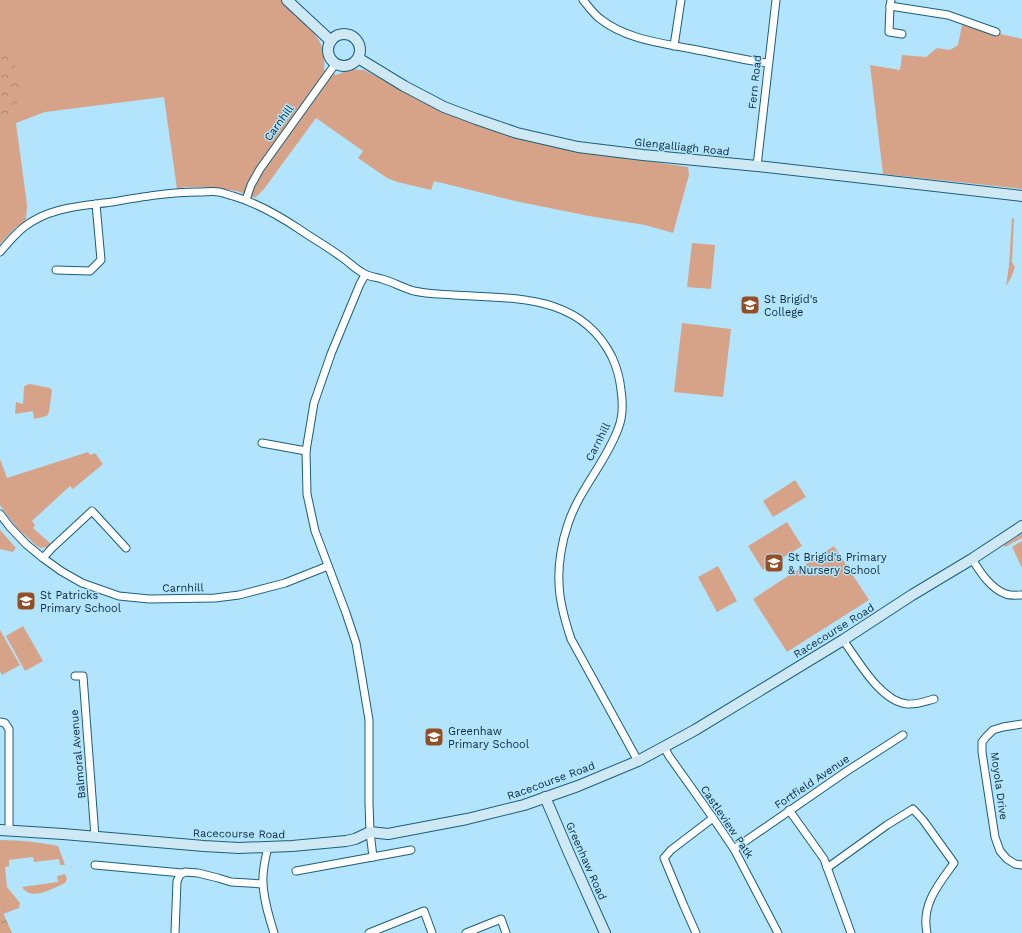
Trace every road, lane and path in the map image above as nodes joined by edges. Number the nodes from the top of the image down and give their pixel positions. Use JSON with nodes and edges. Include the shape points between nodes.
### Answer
{"nodes":[{"id":1,"x":287,"y":0,"type":"edge"},
{"id":2,"x":583,"y":0,"type":"edge"},
{"id":3,"x":681,"y":0,"type":"edge"},
{"id":4,"x":776,"y":0,"type":"edge"},
{"id":5,"x":890,"y":3,"type":"edge"},
{"id":6,"x":996,"y":32,"type":"dead end"},
{"id":7,"x":902,"y":34,"type":"dead end"},
{"id":8,"x":331,"y":41,"type":"junction"},
{"id":9,"x":674,"y":46,"type":"junction"},
{"id":10,"x":358,"y":58,"type":"junction"},
{"id":11,"x":336,"y":63,"type":"junction"},
{"id":12,"x":768,"y":63,"type":"junction"},
{"id":13,"x":757,"y":166,"type":"junction"},
{"id":14,"x":1022,"y":196,"type":"edge"},
{"id":15,"x":246,"y":200,"type":"junction"},
{"id":16,"x":96,"y":204,"type":"junction"},
{"id":17,"x":0,"y":252,"type":"edge"},
{"id":18,"x":56,"y":270,"type":"dead end"},
{"id":19,"x":365,"y":275,"type":"junction"},
{"id":20,"x":262,"y":443,"type":"dead end"},
{"id":21,"x":306,"y":451,"type":"junction"},
{"id":22,"x":0,"y":514,"type":"edge"},
{"id":23,"x":1022,"y":526,"type":"edge"},
{"id":24,"x":126,"y":548,"type":"dead end"},
{"id":25,"x":43,"y":558,"type":"junction"},
{"id":26,"x":972,"y":559,"type":"junction"},
{"id":27,"x":328,"y":566,"type":"junction"},
{"id":28,"x":1022,"y":595,"type":"edge"},
{"id":29,"x":843,"y":640,"type":"junction"},
{"id":30,"x":75,"y":676,"type":"dead end"},
{"id":31,"x":934,"y":699,"type":"dead end"},
{"id":32,"x":0,"y":722,"type":"edge"},
{"id":33,"x":1022,"y":724,"type":"edge"},
{"id":34,"x":903,"y":735,"type":"dead end"},
{"id":35,"x":664,"y":747,"type":"junction"},
{"id":36,"x":638,"y":761,"type":"junction"},
{"id":37,"x":545,"y":797,"type":"junction"},
{"id":38,"x":789,"y":810,"type":"junction"},
{"id":39,"x":713,"y":818,"type":"junction"},
{"id":40,"x":5,"y":831,"type":"edge"},
{"id":41,"x":370,"y":832,"type":"junction"},
{"id":42,"x":95,"y":837,"type":"junction"},
{"id":43,"x":268,"y":847,"type":"junction"},
{"id":44,"x":734,"y":849,"type":"junction"},
{"id":45,"x":411,"y":850,"type":"dead end"},
{"id":46,"x":373,"y":857,"type":"junction"},
{"id":47,"x":95,"y":865,"type":"dead end"},
{"id":48,"x":1022,"y":865,"type":"edge"},
{"id":49,"x":827,"y":868,"type":"junction"},
{"id":50,"x":296,"y":871,"type":"dead end"},
{"id":51,"x":182,"y":873,"type":"junction"},
{"id":52,"x":263,"y":884,"type":"junction"},
{"id":53,"x":175,"y":933,"type":"edge"},
{"id":54,"x":274,"y":933,"type":"edge"},
{"id":55,"x":369,"y":933,"type":"edge"},
{"id":56,"x":432,"y":933,"type":"edge"},
{"id":57,"x":466,"y":933,"type":"edge"},
{"id":58,"x":506,"y":933,"type":"edge"},
{"id":59,"x":605,"y":933,"type":"edge"},
{"id":60,"x":696,"y":933,"type":"edge"},
{"id":61,"x":778,"y":933,"type":"edge"},
{"id":62,"x":851,"y":933,"type":"edge"},
{"id":63,"x":928,"y":933,"type":"edge"}],
"edges":[{"from":1,"to":8,"type":"main road"},
{"from":2,"to":9,"type":"street","via":[[598,17],[619,30],[635,37]]},
{"from":3,"to":9,"type":"street"},
{"from":4,"to":12,"type":"street","name":"Fern Road"},
{"from":5,"to":6,"type":"street","via":[[948,15]]},
{"from":5,"to":7,"type":"street","via":[[889,32]]},
{"from":8,"to":10,"type":"main road","via":[[334,37],[344,34],[354,37],[360,45]]},
{"from":8,"to":11,"type":"main road","via":[[329,55]]},
{"from":9,"to":12,"type":"street"},
{"from":10,"to":11,"type":"main road","via":[[350,65]]},
{"from":10,"to":13,"type":"main road","name":"Glengalliagh Road","via":[[444,107],[517,133],[578,147]]},
{"from":11,"to":15,"type":"street","name":"Carnhill","via":[[260,169]]},
{"from":12,"to":13,"type":"street","name":"Fern Road"},
{"from":13,"to":14,"type":"main road","name":"Glengalliagh Road"},
{"from":15,"to":16,"type":"street","name":"Carnhill","via":[[219,192],[186,192]]},
{"from":15,"to":19,"type":"street","name":"Carnhill","via":[[285,220]]},
{"from":16,"to":17,"type":"street","name":"Carnhill","via":[[68,208],[33,221]]},
{"from":16,"to":18,"type":"street","via":[[101,260],[90,271]]},
{"from":19,"to":21,"type":"street","via":[[331,354],[314,402]]},
{"from":19,"to":36,"type":"street","name":"Carnhill","via":[[413,291],[519,299],[554,306],[584,322],[607,347],[619,377],[622,396],[621,417],[618,429],[568,523],[562,549],[559,582],[562,610],[571,639]]},
{"from":20,"to":21,"type":"street"},
{"from":21,"to":27,"type":"street","via":[[307,494],[315,531]]},
{"from":22,"to":25,"type":"street","name":"Carnhill","via":[[26,544]]},
{"from":23,"to":26,"type":"main road","name":"Racecourse Road"},
{"from":24,"to":25,"type":"street","via":[[92,511]]},
{"from":25,"to":27,"type":"street","name":"Carnhill","via":[[82,583],[119,596],[149,599],[239,595],[285,583]]},
{"from":26,"to":28,"type":"street","via":[[996,590],[1008,595]]},
{"from":26,"to":29,"type":"main road","name":"Racecourse Road"},
{"from":27,"to":41,"type":"street","via":[[356,643],[370,720]]},
{"from":29,"to":31,"type":"street","via":[[866,673],[893,700],[916,704]]},
{"from":29,"to":35,"type":"main road","name":"Racecourse Road"},
{"from":30,"to":42,"type":"street","name":"Balmoral Avenue","via":[[83,676]]},
{"from":32,"to":40,"type":"street","via":[[5,723],[9,729]]},
{"from":33,"to":48,"type":"street","name":"Moyola Drive","via":[[993,730],[982,742],[995,837],[1000,851],[1007,859]]},
{"from":34,"to":38,"type":"street","name":"Fortfield Avenue"},
{"from":35,"to":36,"type":"main road","name":"Racecourse Road"},
{"from":35,"to":39,"type":"street","name":"Castleview Patk"},
{"from":36,"to":37,"type":"main road","name":"Racecourse Road"},
{"from":37,"to":41,"type":"main road","name":"Racecourse Road","via":[[467,819],[388,834]]},
{"from":37,"to":59,"type":"main road","name":"Greenhaw Road"},
{"from":38,"to":44,"type":"street","name":"Fortfield Avenue"},
{"from":38,"to":49,"type":"street","via":[[824,859]]},
{"from":39,"to":44,"type":"street","name":"Castleview Patk"},
{"from":39,"to":60,"type":"street","via":[[664,858]]},
{"from":40,"to":42,"type":"main road","name":"Racecourse Road"},
{"from":41,"to":43,"type":"main road","name":"Racecourse Road","via":[[346,841]]},
{"from":41,"to":46,"type":"street"},
{"from":42,"to":43,"type":"main road","name":"Racecourse Road","via":[[204,846]]},
{"from":43,"to":52,"type":"street"},
{"from":44,"to":61,"type":"street","name":"Castleview Patk"},
{"from":45,"to":46,"type":"street"},
{"from":46,"to":50,"type":"street"},
{"from":47,"to":51,"type":"street"},
{"from":49,"to":62,"type":"street"},
{"from":49,"to":63,"type":"street","via":[[913,809],[954,863],[932,895],[926,912]]},
{"from":51,"to":52,"type":"street","via":[[198,873],[231,882]]},
{"from":51,"to":53,"type":"street","via":[[177,881]]},
{"from":52,"to":54,"type":"street"},
{"from":55,"to":56,"type":"street","via":[[424,911]]},
{"from":57,"to":58,"type":"street","via":[[501,919]]}]}
